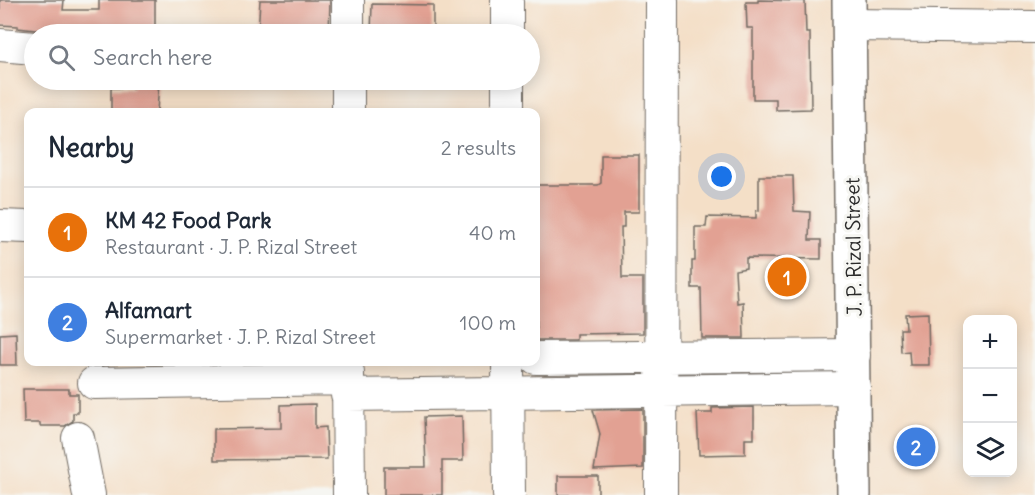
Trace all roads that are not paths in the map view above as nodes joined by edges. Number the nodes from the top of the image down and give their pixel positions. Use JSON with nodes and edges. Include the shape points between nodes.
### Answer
{"nodes":[{"id":1,"x":348,"y":0,"type":"edge"},
{"id":2,"x":507,"y":0,"type":"edge"},
{"id":3,"x":662,"y":0,"type":"edge"},
{"id":4,"x":849,"y":13,"type":"edge"},
{"id":5,"x":348,"y":24,"type":"edge"},
{"id":6,"x":507,"y":24,"type":"edge"},
{"id":7,"x":1035,"y":27,"type":"edge"},
{"id":8,"x":0,"y":45,"type":"edge"},
{"id":9,"x":24,"y":47,"type":"edge"},
{"id":10,"x":346,"y":90,"type":"edge"},
{"id":11,"x":508,"y":90,"type":"edge"},
{"id":12,"x":348,"y":108,"type":"edge"},
{"id":13,"x":508,"y":108,"type":"edge"},
{"id":14,"x":0,"y":226,"type":"edge"},
{"id":15,"x":24,"y":227,"type":"edge"},
{"id":16,"x":854,"y":355,"type":"junction"},
{"id":17,"x":661,"y":357,"type":"junction"},
{"id":18,"x":540,"y":358,"type":"edge"},
{"id":19,"x":508,"y":366,"type":"edge"},
{"id":20,"x":348,"y":378,"type":"edge"},
{"id":21,"x":94,"y":383,"type":"dead end"},
{"id":22,"x":854,"y":388,"type":"junction"},
{"id":23,"x":660,"y":391,"type":"junction"},
{"id":24,"x":509,"y":393,"type":"junction"},
{"id":25,"x":78,"y":438,"type":"dead end"},
{"id":26,"x":89,"y":495,"type":"edge"},
{"id":27,"x":349,"y":495,"type":"edge"},
{"id":28,"x":509,"y":495,"type":"edge"},
{"id":29,"x":661,"y":495,"type":"edge"},
{"id":30,"x":854,"y":495,"type":"edge"}],
"edges":[{"from":1,"to":5,"type":"street"},
{"from":2,"to":6,"type":"street"},
{"from":3,"to":17,"type":"street"},
{"from":4,"to":7,"type":"street"},
{"from":4,"to":16,"type":"main road","name":"J. P. Rizal Street"},
{"from":8,"to":9,"type":"street"},
{"from":10,"to":12,"type":"street"},
{"from":11,"to":13,"type":"street"},
{"from":14,"to":15,"type":"street"},
{"from":16,"to":17,"type":"street"},
{"from":16,"to":22,"type":"main road","name":"J. P. Rizal Street"},
{"from":17,"to":18,"type":"street"},
{"from":17,"to":23,"type":"street"},
{"from":19,"to":24,"type":"street"},
{"from":20,"to":21,"type":"street"},
{"from":20,"to":24,"type":"street"},
{"from":20,"to":27,"type":"street"},
{"from":22,"to":23,"type":"street"},
{"from":22,"to":30,"type":"main road","name":"J. P. Rizal Street"},
{"from":23,"to":24,"type":"street"},
{"from":23,"to":29,"type":"street"},
{"from":24,"to":28,"type":"street"},
{"from":25,"to":26,"type":"street"}]}
